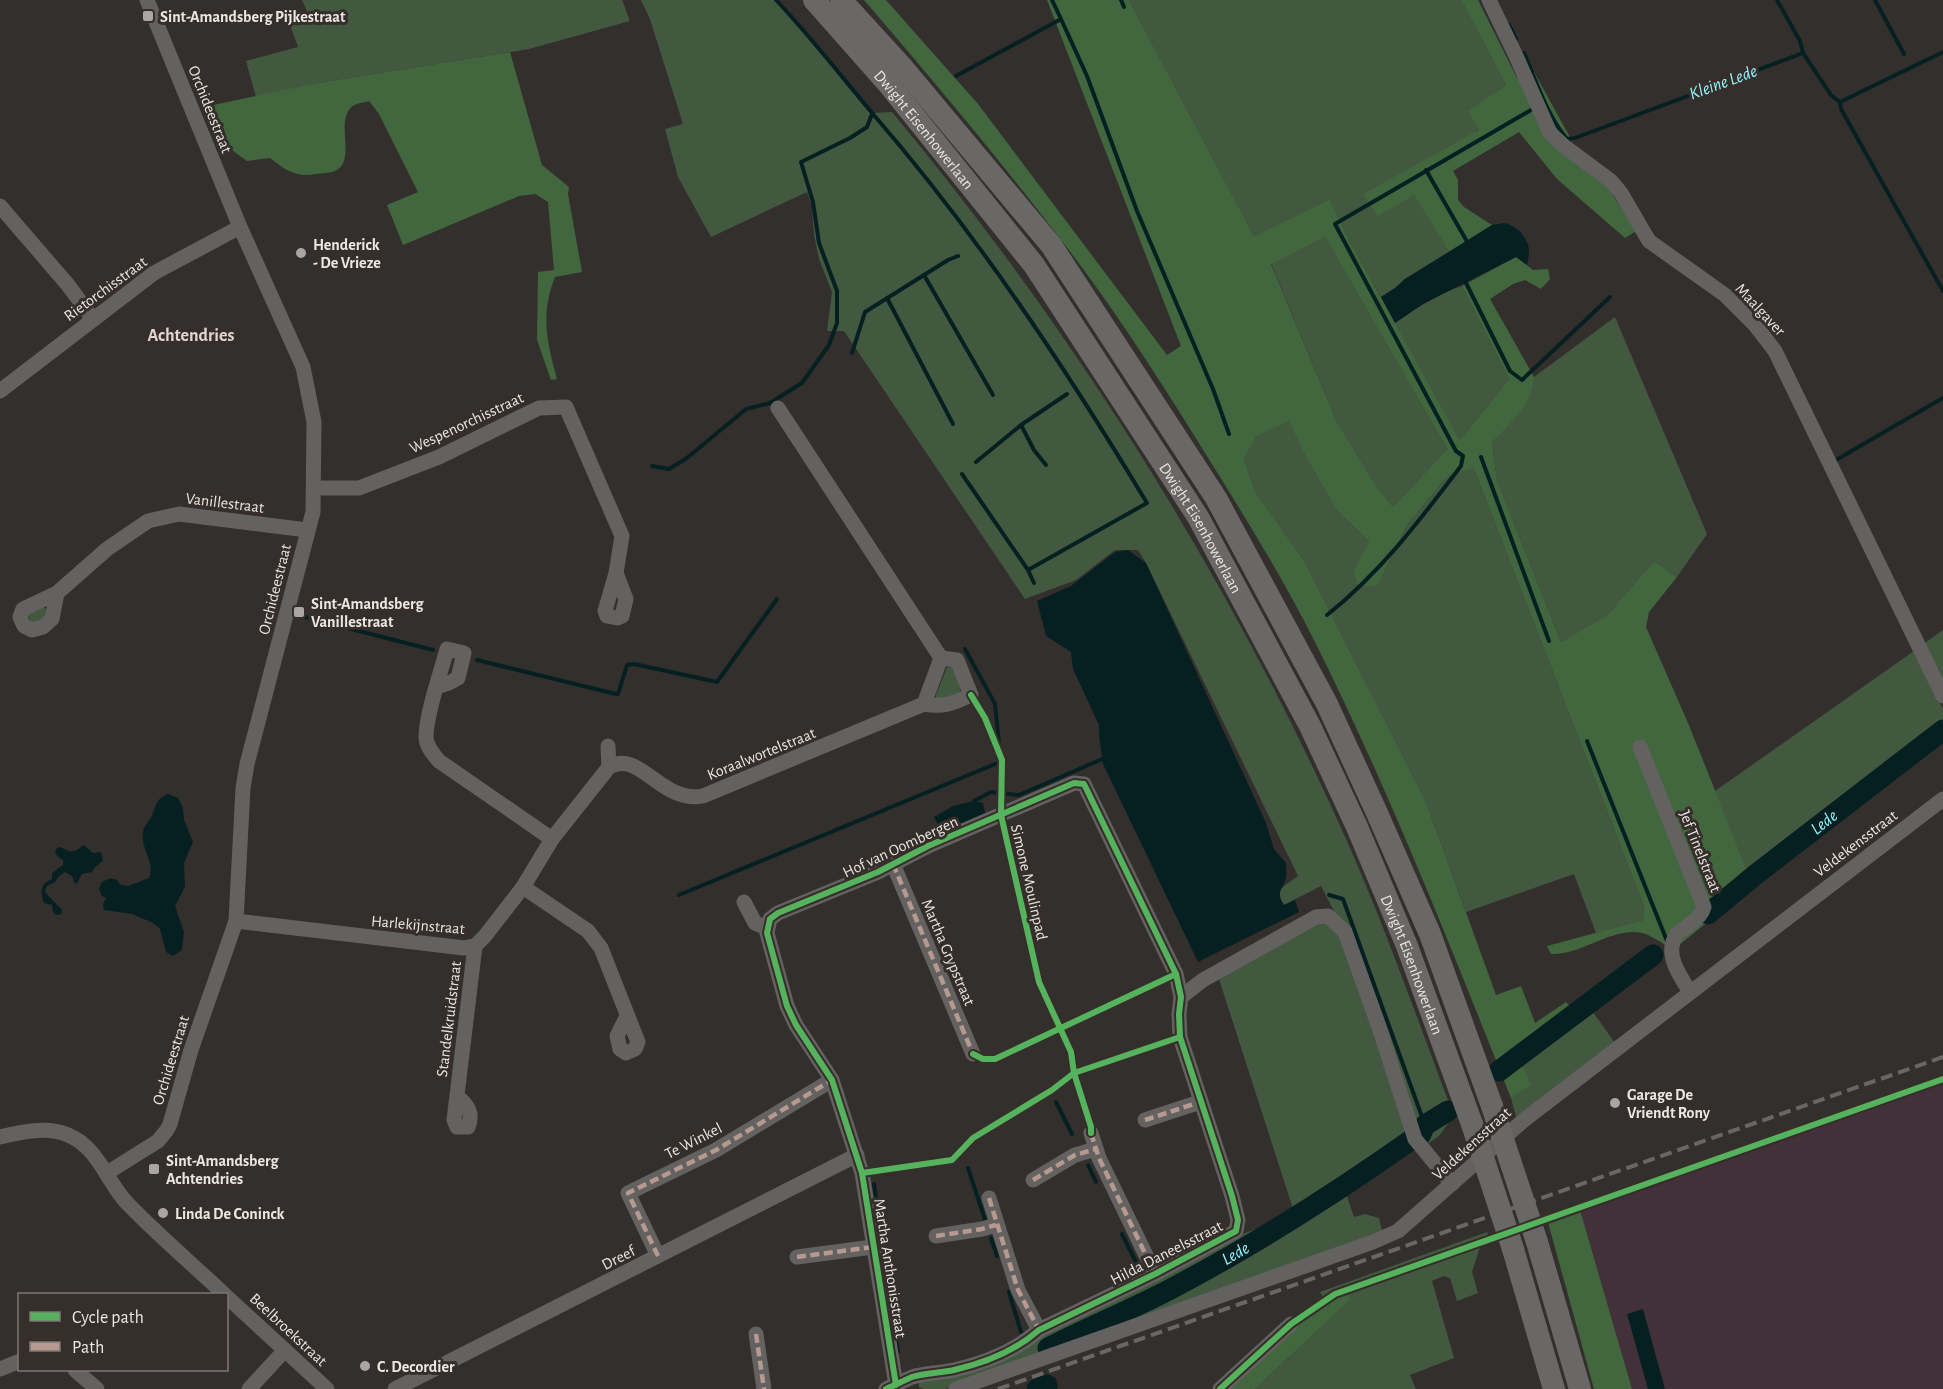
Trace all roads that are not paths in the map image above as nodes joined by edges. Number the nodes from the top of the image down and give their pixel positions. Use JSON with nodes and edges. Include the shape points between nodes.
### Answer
{"nodes":[{"id":1,"x":147,"y":0,"type":"edge"},
{"id":2,"x":814,"y":0,"type":"edge"},
{"id":3,"x":841,"y":0,"type":"edge"},
{"id":4,"x":1489,"y":0,"type":"edge"},
{"id":5,"x":0,"y":206,"type":"edge"},
{"id":6,"x":240,"y":227,"type":"junction"},
{"id":7,"x":93,"y":319,"type":"junction"},
{"id":8,"x":0,"y":391,"type":"edge"},
{"id":9,"x":778,"y":408,"type":"dead end"},
{"id":10,"x":314,"y":488,"type":"junction"},
{"id":11,"x":307,"y":530,"type":"junction"},
{"id":12,"x":616,"y":573,"type":"dead end"},
{"id":13,"x":57,"y":593,"type":"dead end"},
{"id":14,"x":941,"y":658,"type":"junction"},
{"id":15,"x":436,"y":687,"type":"dead end"},
{"id":16,"x":1943,"y":696,"type":"edge"},
{"id":17,"x":924,"y":705,"type":"junction"},
{"id":18,"x":608,"y":746,"type":"dead end"},
{"id":19,"x":1640,"y":747,"type":"dead end"},
{"id":20,"x":612,"y":765,"type":"junction"},
{"id":21,"x":1943,"y":799,"type":"edge"},
{"id":22,"x":552,"y":839,"type":"junction"},
{"id":23,"x":893,"y":864,"type":"junction"},
{"id":24,"x":523,"y":887,"type":"junction"},
{"id":25,"x":744,"y":902,"type":"dead end"},
{"id":26,"x":236,"y":921,"type":"junction"},
{"id":27,"x":767,"y":928,"type":"junction"},
{"id":28,"x":475,"y":946,"type":"junction"},
{"id":29,"x":1176,"y":974,"type":"joint"},
{"id":30,"x":1689,"y":992,"type":"junction"},
{"id":31,"x":1181,"y":997,"type":"junction"},
{"id":32,"x":627,"y":1016,"type":"dead end"},
{"id":33,"x":973,"y":1054,"type":"dead end"},
{"id":34,"x":832,"y":1080,"type":"junction"},
{"id":35,"x":457,"y":1096,"type":"dead end"},
{"id":36,"x":1200,"y":1102,"type":"junction"},
{"id":37,"x":1144,"y":1120,"type":"dead end"},
{"id":38,"x":1091,"y":1133,"type":"dead end"},
{"id":39,"x":0,"y":1137,"type":"edge"},
{"id":40,"x":1096,"y":1149,"type":"junction"},
{"id":41,"x":857,"y":1155,"type":"junction"},
{"id":42,"x":107,"y":1173,"type":"junction"},
{"id":43,"x":1033,"y":1180,"type":"dead end"},
{"id":44,"x":1452,"y":1184,"type":"junction"},
{"id":45,"x":989,"y":1198,"type":"dead end"},
{"id":46,"x":996,"y":1225,"type":"junction"},
{"id":47,"x":936,"y":1236,"type":"dead end"},
{"id":48,"x":873,"y":1246,"type":"junction"},
{"id":49,"x":658,"y":1256,"type":"junction"},
{"id":50,"x":797,"y":1257,"type":"dead end"},
{"id":51,"x":1155,"y":1274,"type":"junction"},
{"id":52,"x":223,"y":1293,"type":"edge"},
{"id":53,"x":228,"y":1298,"type":"edge"},
{"id":54,"x":1291,"y":1324,"type":"dead end"},
{"id":55,"x":1038,"y":1330,"type":"junction"},
{"id":56,"x":756,"y":1334,"type":"dead end"},
{"id":57,"x":285,"y":1350,"type":"junction"},
{"id":58,"x":18,"y":1362,"type":"edge"},
{"id":59,"x":0,"y":1369,"type":"edge"},
{"id":60,"x":76,"y":1371,"type":"edge"},
{"id":61,"x":891,"y":1387,"type":"edge"},
{"id":62,"x":97,"y":1389,"type":"edge"},
{"id":63,"x":249,"y":1389,"type":"edge"},
{"id":64,"x":327,"y":1389,"type":"edge"},
{"id":65,"x":395,"y":1389,"type":"edge"},
{"id":66,"x":764,"y":1389,"type":"edge"},
{"id":67,"x":912,"y":1389,"type":"edge"},
{"id":68,"x":956,"y":1389,"type":"edge"},
{"id":69,"x":1220,"y":1389,"type":"edge"},
{"id":70,"x":1554,"y":1389,"type":"edge"},
{"id":71,"x":1580,"y":1389,"type":"edge"}],
"edges":[{"from":1,"to":6,"type":"street","name":"Orchideestraat"},
{"from":2,"to":70,"type":"highway","name":"Dwight Eisenhowerlaan","bridge":true,"via":[[890,86],[1034,265],[1198,517],[1310,726],[1407,946],[1472,1124]]},
{"from":3,"to":71,"type":"highway","name":"Dwight Eisenhowerlaan","bridge":true,"via":[[1051,244],[1216,498],[1327,704],[1430,934],[1537,1242]]},
{"from":4,"to":16,"type":"street","name":"Maalgaver","via":[[1550,133],[1611,181],[1649,241],[1725,295],[1775,351]]},
{"from":5,"to":7,"type":"street"},
{"from":6,"to":7,"type":"street","name":"Rietorchisstraat","via":[[154,273]]},
{"from":6,"to":10,"type":"street","name":"Orchideestraat","via":[[303,367],[314,422]]},
{"from":7,"to":8,"type":"street","name":"Rietorchisstraat"},
{"from":9,"to":14,"type":"street","name":"Koraalwortelstraat"},
{"from":10,"to":11,"type":"street","name":"Orchideestraat"},
{"from":10,"to":12,"type":"street","name":"Wespenorchisstraat","via":[[359,488],[439,456],[539,408],[566,407],[622,536]]},
{"from":11,"to":13,"type":"street","name":"Vanillestraat","via":[[179,514],[148,521],[107,549]]},
{"from":11,"to":26,"type":"street","name":"Orchideestraat","via":[[247,764]]},
{"from":14,"to":17,"type":"street"},
{"from":14,"to":17,"type":"street","name":"Koraalwortelstraat","via":[[957,660],[971,695],[950,705]]},
{"from":15,"to":22,"type":"street","via":[[426,738],[430,752]]},
{"from":17,"to":20,"type":"street","name":"Koraalwortelstraat","via":[[703,796],[691,798],[669,791],[630,763]]},
{"from":18,"to":20,"type":"street"},
{"from":19,"to":30,"type":"street","name":"Jef Tinelstraat","via":[[1704,907],[1676,935],[1673,948],[1673,965]]},
{"from":20,"to":22,"type":"street","name":"Harlekijnstraat"},
{"from":21,"to":30,"type":"street","name":"Veldekensstraat"},
{"from":22,"to":24,"type":"street","name":"Harlekijnstraat"},
{"from":23,"to":27,"type":"street","name":"Hof van Oombergen","via":[[778,913]]},
{"from":23,"to":29,"type":"street","name":"Hof van Oombergen","via":[[1074,783],[1084,784]]},
{"from":23,"to":33,"type":"street","name":"Martha Grypstraat"},
{"from":24,"to":28,"type":"street","name":"Harlekijnstraat"},
{"from":24,"to":32,"type":"street","via":[[588,931],[601,948]]},
{"from":25,"to":27,"type":"street","via":[[755,923]]},
{"from":26,"to":28,"type":"street","name":"Harlekijnstraat","via":[[464,948]]},
{"from":26,"to":42,"type":"street","name":"Orchideestraat","via":[[167,1130]]},
{"from":27,"to":34,"type":"street","via":[[791,1015]]},
{"from":28,"to":35,"type":"street","name":"Standelkruidstraat"},
{"from":29,"to":31,"type":"street","name":"Hilda Daneelsstraat"},
{"from":30,"to":44,"type":"street","name":"Veldekensstraat","via":[[1524,1120]]},
{"from":31,"to":36,"type":"street","name":"Hilda Daneelsstraat","via":[[1180,1037]]},
{"from":31,"to":44,"type":"street","via":[[1203,980],[1316,917],[1328,916],[1345,932],[1415,1139]]},
{"from":34,"to":41,"type":"street"},
{"from":34,"to":49,"type":"street","name":"Te Winkel","via":[[716,1150],[628,1193]]},
{"from":36,"to":37,"type":"street"},
{"from":36,"to":51,"type":"street","name":"Hilda Daneelsstraat","via":[[1232,1196],[1238,1220],[1236,1231]]},
{"from":38,"to":40,"type":"street"},
{"from":39,"to":42,"type":"street","name":"Beelbroekstraat","via":[[61,1132],[85,1147]]},
{"from":40,"to":43,"type":"street","via":[[1075,1155]]},
{"from":40,"to":51,"type":"street"},
{"from":41,"to":48,"type":"street","name":"Martha Anthonisstraat"},
{"from":41,"to":49,"type":"street","name":"Dreef"},
{"from":42,"to":52,"type":"street","name":"Beelbroekstraat","via":[[128,1204]]},
{"from":44,"to":68,"type":"street","name":"Veldekensstraat","via":[[1398,1231],[1373,1242]]},
{"from":45,"to":46,"type":"street"},
{"from":46,"to":47,"type":"street"},
{"from":46,"to":55,"type":"street","via":[[1018,1290]]},
{"from":48,"to":50,"type":"street","name":"Martha Anthonisstraat"},
{"from":48,"to":61,"type":"street","name":"Martha Anthonisstraat"},
{"from":49,"to":65,"type":"street","name":"Dreef"},
{"from":51,"to":55,"type":"street","name":"Hilda Daneelsstraat"},
{"from":53,"to":57,"type":"street","name":"Beelbroekstraat"},
{"from":54,"to":69,"type":"street"},
{"from":55,"to":61,"type":"street","name":"Hilda Daneelsstraat","via":[[1005,1354],[954,1370],[913,1377]]},
{"from":56,"to":66,"type":"street"},
{"from":57,"to":63,"type":"street"},
{"from":57,"to":64,"type":"street","name":"Beelbroekstraat"},
{"from":58,"to":59,"type":"street"},
{"from":60,"to":62,"type":"street"},
{"from":61,"to":67,"type":"street"}]}
